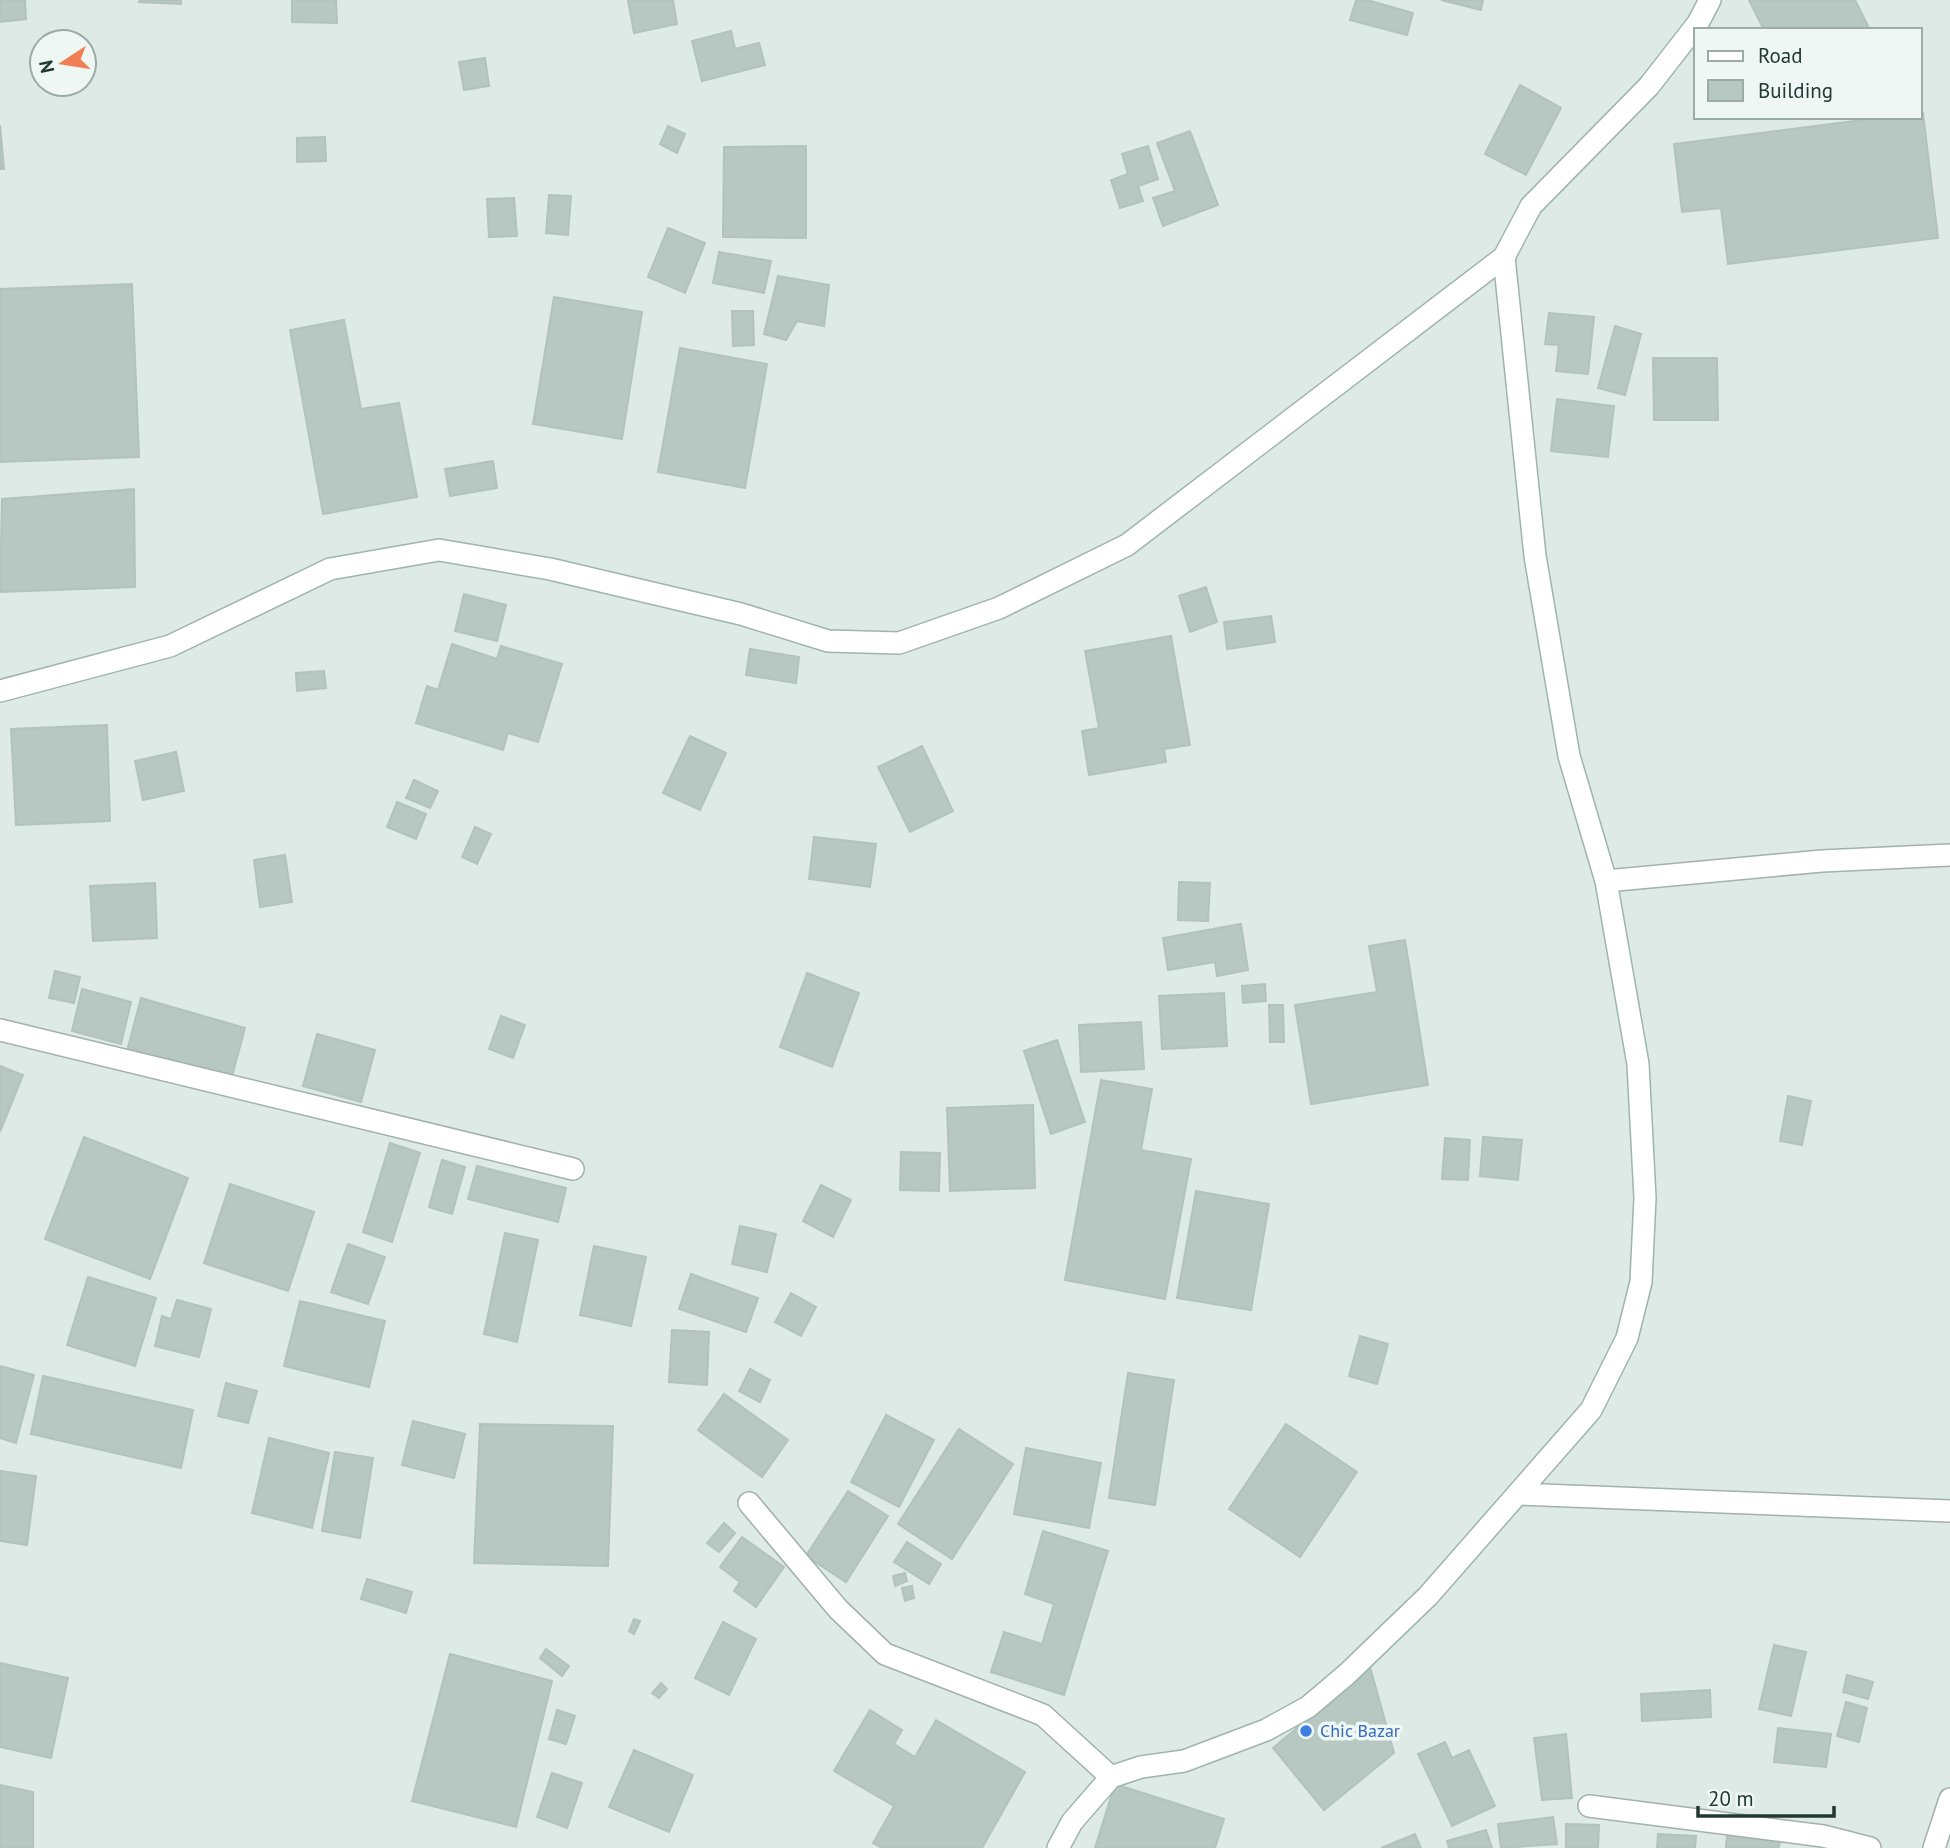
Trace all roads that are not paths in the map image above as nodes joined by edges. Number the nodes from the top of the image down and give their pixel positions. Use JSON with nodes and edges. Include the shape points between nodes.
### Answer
{"nodes":[{"id":1,"x":1710,"y":0,"type":"edge"},
{"id":2,"x":1694,"y":28,"type":"edge"},
{"id":3,"x":1694,"y":28,"type":"edge"},
{"id":4,"x":1504,"y":257,"type":"junction"},
{"id":5,"x":0,"y":691,"type":"edge"},
{"id":6,"x":1950,"y":855,"type":"edge"},
{"id":7,"x":1606,"y":881,"type":"junction"},
{"id":8,"x":0,"y":1030,"type":"edge"},
{"id":9,"x":573,"y":1169,"type":"dead end"},
{"id":10,"x":1518,"y":1494,"type":"junction"},
{"id":11,"x":749,"y":1503,"type":"dead end"},
{"id":12,"x":1950,"y":1511,"type":"edge"},
{"id":13,"x":1111,"y":1777,"type":"junction"},
{"id":14,"x":1950,"y":1799,"type":"edge"},
{"id":15,"x":1589,"y":1805,"type":"dead end"},
{"id":16,"x":1058,"y":1848,"type":"edge"},
{"id":17,"x":1870,"y":1848,"type":"edge"},
{"id":18,"x":1934,"y":1848,"type":"edge"}],
"edges":[{"from":1,"to":3,"type":"street"},
{"from":2,"to":4,"type":"street","via":[[1649,86],[1531,206]]},
{"from":4,"to":5,"type":"street","via":[[1127,545],[999,608],[899,643],[828,641],[741,614],[550,569],[439,550],[330,569],[170,646]]},
{"from":4,"to":7,"type":"street","via":[[1535,556],[1569,756]]},
{"from":6,"to":7,"type":"street","via":[[1822,861]]},
{"from":7,"to":10,"type":"street","via":[[1638,1064],[1645,1198],[1641,1282],[1627,1338],[1591,1410]]},
{"from":8,"to":9,"type":"street"},
{"from":10,"to":12,"type":"street"},
{"from":10,"to":13,"type":"street","via":[[1428,1596],[1308,1707],[1266,1730],[1184,1760]]},
{"from":11,"to":13,"type":"street","via":[[838,1609],[885,1654],[1043,1715]]},
{"from":13,"to":16,"type":"street","via":[[1072,1822]]},
{"from":14,"to":18,"type":"street"},
{"from":15,"to":17,"type":"street","via":[[1823,1836]]}]}
